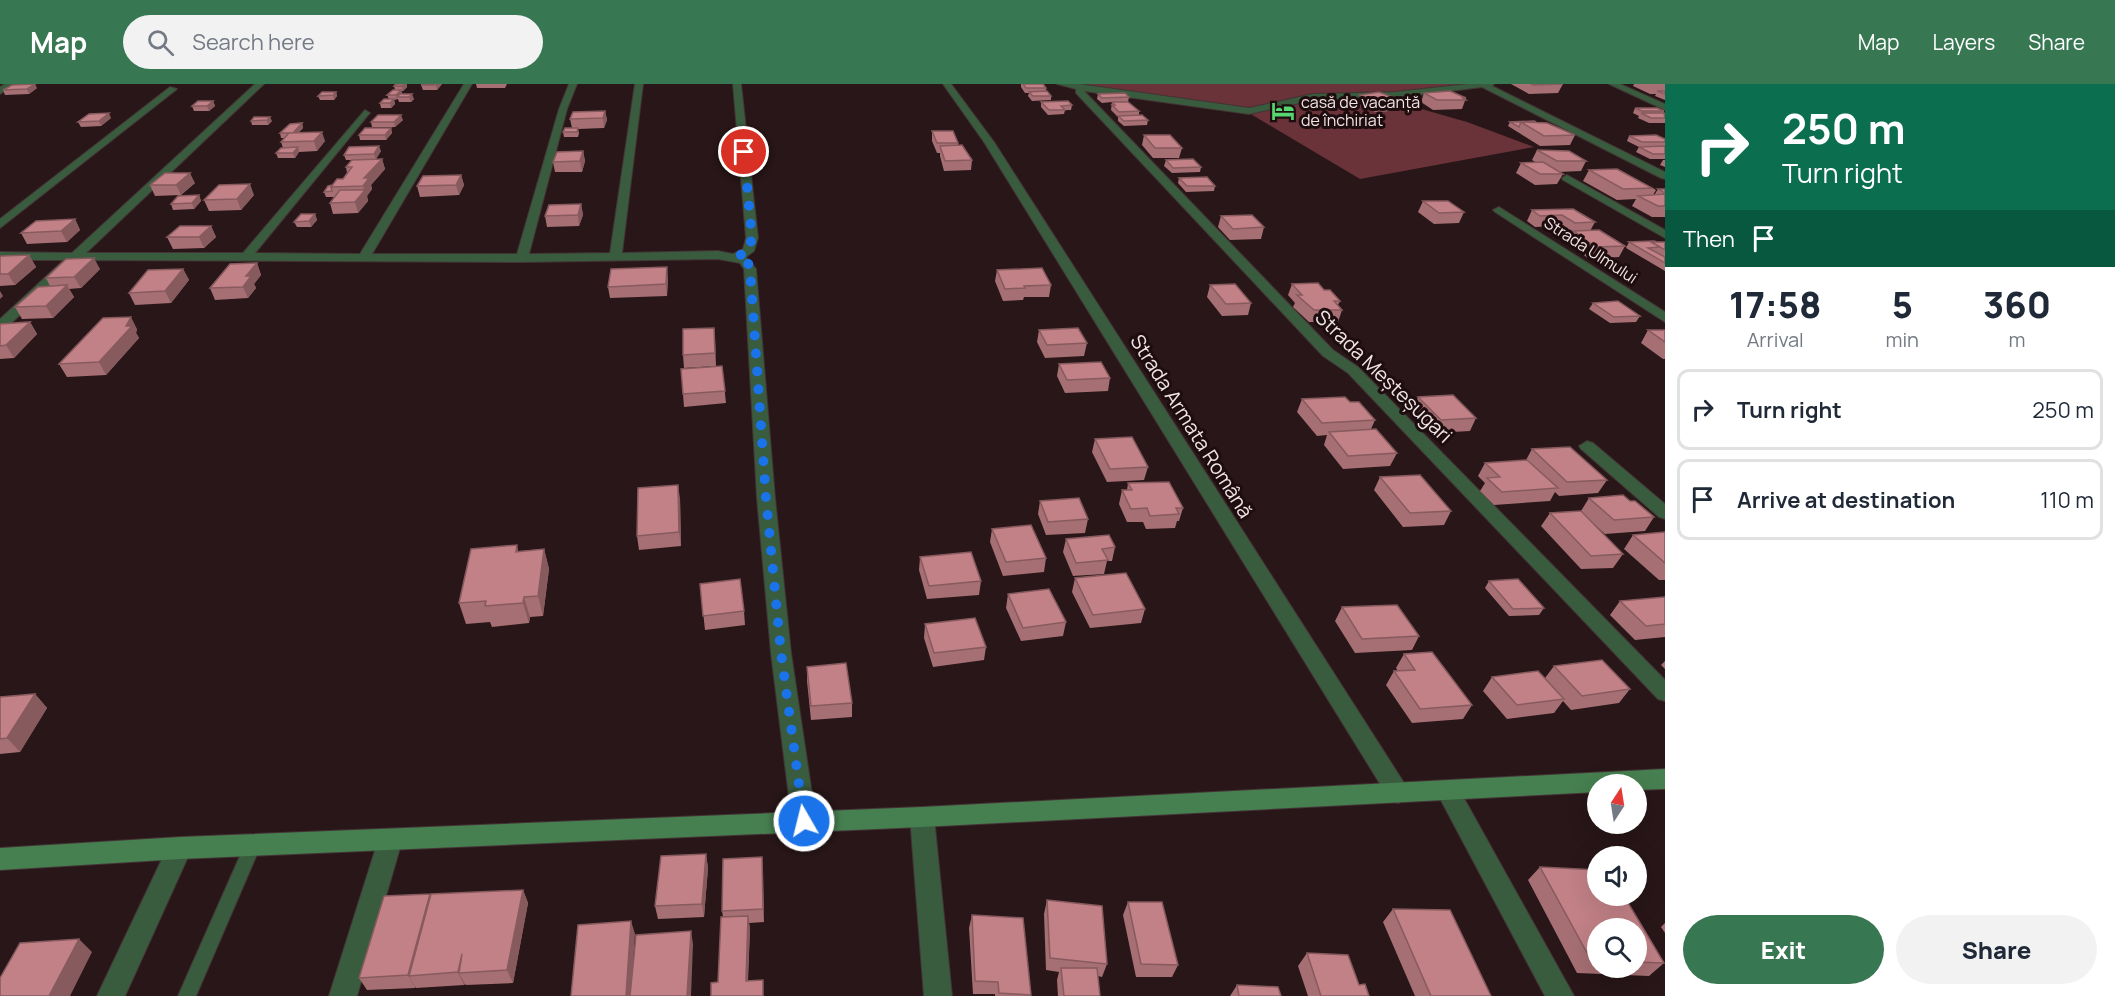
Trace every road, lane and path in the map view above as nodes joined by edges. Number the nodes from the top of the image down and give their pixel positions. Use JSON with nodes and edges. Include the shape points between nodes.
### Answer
{"nodes":[{"id":1,"x":11,"y":84,"type":"edge"},
{"id":2,"x":260,"y":84,"type":"edge"},
{"id":3,"x":468,"y":84,"type":"edge"},
{"id":4,"x":573,"y":84,"type":"edge"},
{"id":5,"x":639,"y":84,"type":"edge"},
{"id":6,"x":737,"y":84,"type":"edge"},
{"id":7,"x":947,"y":84,"type":"edge"},
{"id":8,"x":1061,"y":84,"type":"edge"},
{"id":9,"x":1613,"y":84,"type":"edge"},
{"id":10,"x":1487,"y":85,"type":"edge"},
{"id":11,"x":1082,"y":88,"type":"junction"},
{"id":12,"x":173,"y":89,"type":"dead end"},
{"id":13,"x":0,"y":91,"type":"edge"},
{"id":14,"x":1665,"y":107,"type":"edge"},
{"id":15,"x":365,"y":113,"type":"dead end"},
{"id":16,"x":1665,"y":176,"type":"edge"},
{"id":17,"x":1567,"y":178,"type":"dead end"},
{"id":18,"x":1499,"y":210,"type":"dead end"},
{"id":19,"x":1665,"y":224,"type":"edge"},
{"id":20,"x":0,"y":225,"type":"edge"},
{"id":21,"x":1647,"y":225,"type":"junction"},
{"id":22,"x":1665,"y":235,"type":"edge"},
{"id":23,"x":0,"y":256,"type":"edge"},
{"id":24,"x":615,"y":257,"type":"junction"},
{"id":25,"x":737,"y":257,"type":"junction"},
{"id":26,"x":72,"y":258,"type":"junction"},
{"id":27,"x":245,"y":258,"type":"junction"},
{"id":28,"x":363,"y":258,"type":"junction"},
{"id":29,"x":522,"y":258,"type":"junction"},
{"id":30,"x":1665,"y":318,"type":"edge"},
{"id":31,"x":0,"y":326,"type":"edge"},
{"id":32,"x":1587,"y":446,"type":"dead end"},
{"id":33,"x":1665,"y":513,"type":"edge"},
{"id":34,"x":1665,"y":693,"type":"edge"},
{"id":35,"x":1665,"y":779,"type":"edge"},
{"id":36,"x":1449,"y":791,"type":"junction"},
{"id":37,"x":1398,"y":793,"type":"junction"},
{"id":38,"x":922,"y":817,"type":"junction"},
{"id":39,"x":804,"y":821,"type":"junction"},
{"id":40,"x":390,"y":841,"type":"junction"},
{"id":41,"x":253,"y":845,"type":"junction"},
{"id":42,"x":180,"y":848,"type":"junction"},
{"id":43,"x":0,"y":859,"type":"edge"},
{"id":44,"x":111,"y":996,"type":"edge"},
{"id":45,"x":188,"y":996,"type":"edge"},
{"id":46,"x":343,"y":996,"type":"edge"},
{"id":47,"x":938,"y":996,"type":"edge"},
{"id":48,"x":1560,"y":996,"type":"edge"}],
"edges":[{"from":1,"to":13,"type":"street"},
{"from":2,"to":26,"type":"street"},
{"from":3,"to":28,"type":"street"},
{"from":4,"to":29,"type":"street"},
{"from":5,"to":24,"type":"street"},
{"from":6,"to":25,"type":"street","via":[[752,238],[748,251]]},
{"from":7,"to":37,"type":"street","name":"Strada Armata Română","via":[[989,142]]},
{"from":8,"to":11,"type":"street"},
{"from":9,"to":14,"type":"street"},
{"from":10,"to":11,"type":"street","via":[[1395,95],[1313,97],[1249,111]]},
{"from":10,"to":16,"type":"street"},
{"from":11,"to":34,"type":"street","name":"Strada Meșteșugari","via":[[1079,91],[1320,345],[1353,370]]},
{"from":12,"to":20,"type":"street"},
{"from":15,"to":27,"type":"street"},
{"from":17,"to":21,"type":"street"},
{"from":18,"to":30,"type":"street","name":"Strada Ulmului"},
{"from":19,"to":21,"type":"street"},
{"from":21,"to":22,"type":"street"},
{"from":23,"to":26,"type":"street"},
{"from":24,"to":25,"type":"street"},
{"from":24,"to":29,"type":"street"},
{"from":25,"to":39,"type":"street","via":[[748,263],[750,269],[781,653]]},
{"from":26,"to":27,"type":"street"},
{"from":26,"to":31,"type":"street"},
{"from":27,"to":28,"type":"street"},
{"from":28,"to":29,"type":"street"},
{"from":32,"to":33,"type":"street"},
{"from":35,"to":36,"type":"main road"},
{"from":36,"to":37,"type":"main road"},
{"from":36,"to":48,"type":"street"},
{"from":37,"to":38,"type":"main road"},
{"from":38,"to":39,"type":"main road"},
{"from":38,"to":47,"type":"street"},
{"from":39,"to":40,"type":"main road"},
{"from":40,"to":41,"type":"main road"},
{"from":40,"to":46,"type":"street"},
{"from":41,"to":42,"type":"main road"},
{"from":41,"to":45,"type":"lane"},
{"from":42,"to":43,"type":"main road"},
{"from":42,"to":44,"type":"street"}]}
